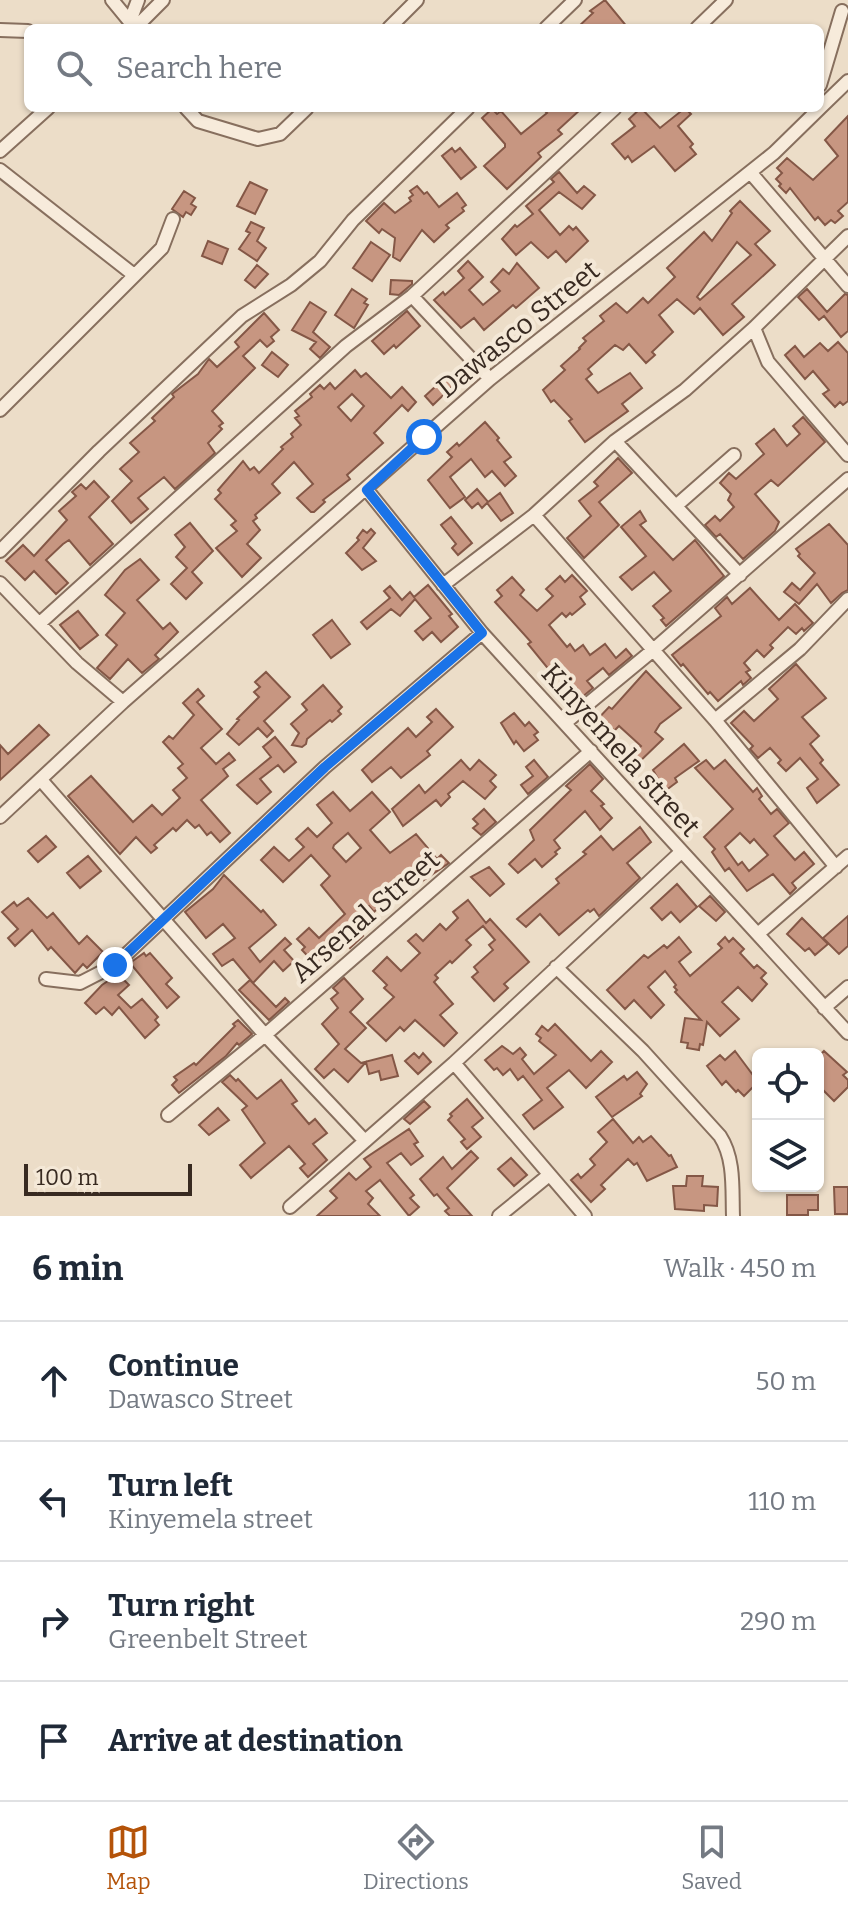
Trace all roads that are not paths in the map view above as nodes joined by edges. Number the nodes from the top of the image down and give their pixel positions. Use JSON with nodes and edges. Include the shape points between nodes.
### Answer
{"nodes":[{"id":1,"x":112,"y":0,"type":"edge"},
{"id":2,"x":138,"y":0,"type":"edge"},
{"id":3,"x":163,"y":0,"type":"edge"},
{"id":4,"x":417,"y":0,"type":"edge"},
{"id":5,"x":575,"y":0,"type":"edge"},
{"id":6,"x":726,"y":0,"type":"edge"},
{"id":7,"x":831,"y":0,"type":"edge"},
{"id":8,"x":845,"y":14,"type":"edge"},
{"id":9,"x":132,"y":24,"type":"edge"},
{"id":10,"x":134,"y":24,"type":"edge"},
{"id":11,"x":136,"y":24,"type":"edge"},
{"id":12,"x":393,"y":24,"type":"edge"},
{"id":13,"x":550,"y":24,"type":"edge"},
{"id":14,"x":701,"y":24,"type":"edge"},
{"id":15,"x":0,"y":30,"type":"edge"},
{"id":16,"x":24,"y":31,"type":"edge"},
{"id":17,"x":824,"y":74,"type":"edge"},
{"id":18,"x":848,"y":81,"type":"edge"},
{"id":19,"x":824,"y":104,"type":"edge"},
{"id":20,"x":44,"y":112,"type":"edge"},
{"id":21,"x":190,"y":112,"type":"edge"},
{"id":22,"x":303,"y":112,"type":"edge"},
{"id":23,"x":464,"y":112,"type":"edge"},
{"id":24,"x":611,"y":112,"type":"edge"},
{"id":25,"x":810,"y":114,"type":"edge"},
{"id":26,"x":0,"y":151,"type":"edge"},
{"id":27,"x":0,"y":170,"type":"edge"},
{"id":28,"x":750,"y":172,"type":"junction"},
{"id":29,"x":173,"y":219,"type":"dead end"},
{"id":30,"x":848,"y":236,"type":"edge"},
{"id":31,"x":824,"y":257,"type":"junction"},
{"id":32,"x":134,"y":275,"type":"junction"},
{"id":33,"x":848,"y":286,"type":"edge"},
{"id":34,"x":412,"y":296,"type":"junction"},
{"id":35,"x":754,"y":328,"type":"junction"},
{"id":36,"x":490,"y":379,"type":"junction"},
{"id":37,"x":0,"y":410,"type":"edge"},
{"id":38,"x":615,"y":441,"type":"junction"},
{"id":39,"x":734,"y":455,"type":"dead end"},
{"id":40,"x":848,"y":455,"type":"edge"},
{"id":41,"x":848,"y":479,"type":"edge"},
{"id":42,"x":367,"y":490,"type":"junction"},
{"id":43,"x":677,"y":505,"type":"junction"},
{"id":44,"x":534,"y":515,"type":"junction"},
{"id":45,"x":0,"y":551,"type":"edge"},
{"id":46,"x":740,"y":575,"type":"junction"},
{"id":47,"x":0,"y":583,"type":"edge"},
{"id":48,"x":443,"y":585,"type":"junction"},
{"id":49,"x":848,"y":599,"type":"edge"},
{"id":50,"x":40,"y":623,"type":"junction"},
{"id":51,"x":482,"y":633,"type":"junction"},
{"id":52,"x":652,"y":651,"type":"junction"},
{"id":53,"x":123,"y":702,"type":"junction"},
{"id":54,"x":715,"y":720,"type":"junction"},
{"id":55,"x":566,"y":722,"type":"junction"},
{"id":56,"x":591,"y":751,"type":"junction"},
{"id":57,"x":41,"y":780,"type":"junction"},
{"id":58,"x":0,"y":817,"type":"edge"},
{"id":59,"x":681,"y":852,"type":"junction"},
{"id":60,"x":848,"y":856,"type":"edge"},
{"id":61,"x":836,"y":867,"type":"junction"},
{"id":62,"x":165,"y":919,"type":"junction"},
{"id":63,"x":759,"y":933,"type":"junction"},
{"id":64,"x":556,"y":967,"type":"junction"},
{"id":65,"x":46,"y":979,"type":"dead end"},
{"id":66,"x":848,"y":987,"type":"edge"},
{"id":67,"x":824,"y":1008,"type":"junction"},
{"id":68,"x":848,"y":1033,"type":"edge"},
{"id":69,"x":265,"y":1035,"type":"junction"},
{"id":70,"x":454,"y":1063,"type":"junction"},
{"id":71,"x":168,"y":1115,"type":"dead end"},
{"id":72,"x":364,"y":1140,"type":"junction"},
{"id":73,"x":549,"y":1175,"type":"junction"},
{"id":74,"x":290,"y":1207,"type":"dead end"},
{"id":75,"x":499,"y":1216,"type":"edge"},
{"id":76,"x":585,"y":1216,"type":"edge"},
{"id":77,"x":733,"y":1216,"type":"edge"}],
"edges":[{"from":1,"to":9,"type":"street"},
{"from":2,"to":10,"type":"street"},
{"from":3,"to":11,"type":"street"},
{"from":4,"to":12,"type":"street"},
{"from":5,"to":13,"type":"street"},
{"from":6,"to":14,"type":"street"},
{"from":7,"to":8,"type":"street"},
{"from":8,"to":17,"type":"street"},
{"from":15,"to":16,"type":"street"},
{"from":18,"to":19,"type":"street","name":"Dawasco Street"},
{"from":20,"to":26,"type":"street"},
{"from":21,"to":22,"type":"street","via":[[198,121],[258,139],[280,134]]},
{"from":23,"to":45,"type":"street","via":[[353,220],[320,261],[242,316]]},
{"from":24,"to":34,"type":"street"},
{"from":25,"to":28,"type":"street","name":"Dawasco Street"},
{"from":27,"to":32,"type":"street"},
{"from":28,"to":31,"type":"street"},
{"from":28,"to":36,"type":"street","name":"Dawasco Street"},
{"from":29,"to":32,"type":"street","via":[[162,248]]},
{"from":30,"to":31,"type":"street"},
{"from":31,"to":33,"type":"street"},
{"from":31,"to":35,"type":"street"},
{"from":32,"to":37,"type":"street"},
{"from":34,"to":36,"type":"street"},
{"from":34,"to":50,"type":"street","via":[[346,346]]},
{"from":35,"to":38,"type":"street","via":[[685,390]]},
{"from":35,"to":40,"type":"street","via":[[768,362]]},
{"from":36,"to":42,"type":"street","name":"Dawasco Street"},
{"from":38,"to":43,"type":"street"},
{"from":38,"to":44,"type":"street"},
{"from":39,"to":43,"type":"street"},
{"from":41,"to":46,"type":"street"},
{"from":42,"to":48,"type":"street","name":"Kinyemela street"},
{"from":42,"to":53,"type":"street","name":"Dawasco Street"},
{"from":43,"to":46,"type":"street"},
{"from":44,"to":48,"type":"street"},
{"from":44,"to":52,"type":"street"},
{"from":46,"to":52,"type":"street"},
{"from":47,"to":50,"type":"street"},
{"from":48,"to":51,"type":"street","name":"Kinyemela street"},
{"from":49,"to":54,"type":"street","via":[[800,649]]},
{"from":50,"to":53,"type":"street"},
{"from":51,"to":55,"type":"street","name":"Kinyemela street"},
{"from":51,"to":62,"type":"street","via":[[325,767]]},
{"from":52,"to":54,"type":"street"},
{"from":52,"to":55,"type":"street"},
{"from":53,"to":57,"type":"street","name":"Dawasco Street"},
{"from":54,"to":61,"type":"street"},
{"from":55,"to":56,"type":"street","name":"Kinyemela street"},
{"from":56,"to":59,"type":"street","name":"Kinyemela street"},
{"from":56,"to":69,"type":"street","name":"Arsenal Street"},
{"from":57,"to":58,"type":"street","name":"Dawasco Street"},
{"from":57,"to":62,"type":"street"},
{"from":59,"to":63,"type":"street","name":"Kinyemela street"},
{"from":59,"to":64,"type":"street"},
{"from":60,"to":61,"type":"street"},
{"from":61,"to":63,"type":"street"},
{"from":62,"to":65,"type":"street","via":[[95,977],[80,983]]},
{"from":62,"to":69,"type":"street"},
{"from":63,"to":67,"type":"street","name":"Kinyemela street"},
{"from":64,"to":70,"type":"street"},
{"from":64,"to":77,"type":"street","via":[[643,1051],[728,1148]]},
{"from":66,"to":67,"type":"street"},
{"from":67,"to":68,"type":"street","name":"Kinyemela street"},
{"from":69,"to":71,"type":"street","name":"Arsenal Street"},
{"from":69,"to":72,"type":"street"},
{"from":70,"to":72,"type":"street"},
{"from":70,"to":73,"type":"street"},
{"from":72,"to":74,"type":"street"},
{"from":73,"to":75,"type":"street"},
{"from":73,"to":76,"type":"street"}]}
